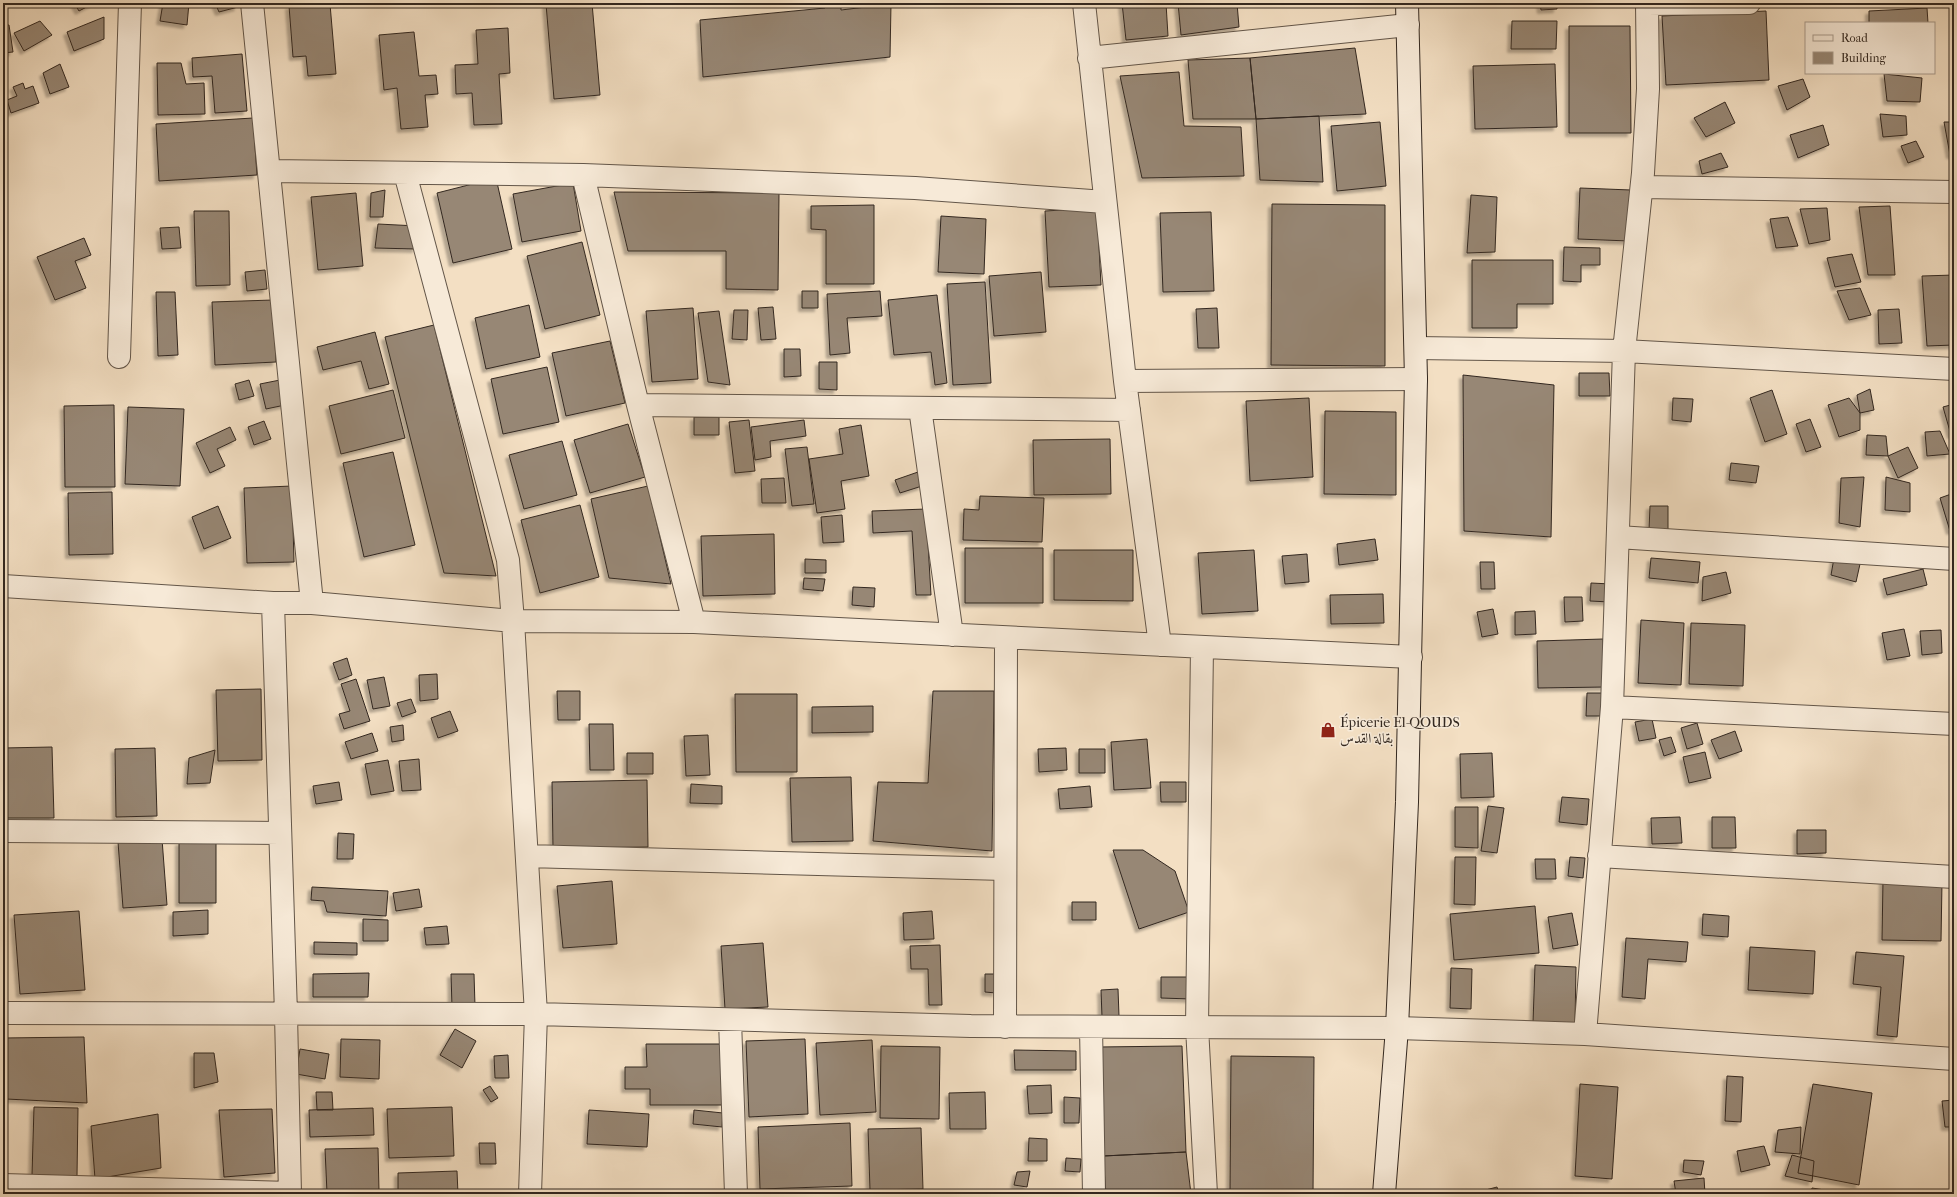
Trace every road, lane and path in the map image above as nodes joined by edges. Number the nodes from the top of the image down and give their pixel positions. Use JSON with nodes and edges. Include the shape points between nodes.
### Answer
{"nodes":[{"id":1,"x":130,"y":3,"type":"edge"},
{"id":2,"x":252,"y":3,"type":"edge"},
{"id":3,"x":1084,"y":3,"type":"edge"},
{"id":4,"x":1407,"y":3,"type":"edge"},
{"id":5,"x":1749,"y":3,"type":"edge"},
{"id":6,"x":1647,"y":4,"type":"edge"},
{"id":7,"x":1408,"y":25,"type":"junction"},
{"id":8,"x":1089,"y":58,"type":"junction"},
{"id":9,"x":269,"y":171,"type":"junction"},
{"id":10,"x":405,"y":173,"type":"junction"},
{"id":11,"x":583,"y":175,"type":"junction"},
{"id":12,"x":1642,"y":187,"type":"junction"},
{"id":13,"x":1954,"y":192,"type":"edge"},
{"id":14,"x":1105,"y":202,"type":"junction"},
{"id":15,"x":1416,"y":348,"type":"junction"},
{"id":16,"x":1624,"y":351,"type":"junction"},
{"id":17,"x":119,"y":357,"type":"dead end"},
{"id":18,"x":1954,"y":369,"type":"edge"},
{"id":19,"x":1416,"y":379,"type":"junction"},
{"id":20,"x":1125,"y":381,"type":"junction"},
{"id":21,"x":638,"y":405,"type":"junction"},
{"id":22,"x":920,"y":408,"type":"junction"},
{"id":23,"x":1129,"y":410,"type":"junction"},
{"id":24,"x":1618,"y":537,"type":"junction"},
{"id":25,"x":1954,"y":560,"type":"edge"},
{"id":26,"x":3,"y":586,"type":"edge"},
{"id":27,"x":273,"y":603,"type":"junction"},
{"id":28,"x":312,"y":603,"type":"junction"},
{"id":29,"x":513,"y":621,"type":"junction"},
{"id":30,"x":694,"y":622,"type":"junction"},
{"id":31,"x":952,"y":635,"type":"junction"},
{"id":32,"x":1006,"y":638,"type":"junction"},
{"id":33,"x":1160,"y":645,"type":"junction"},
{"id":34,"x":1202,"y":647,"type":"junction"},
{"id":35,"x":1410,"y":657,"type":"junction"},
{"id":36,"x":1612,"y":707,"type":"junction"},
{"id":37,"x":1954,"y":724,"type":"edge"},
{"id":38,"x":3,"y":831,"type":"edge"},
{"id":39,"x":280,"y":833,"type":"junction"},
{"id":40,"x":527,"y":856,"type":"junction"},
{"id":41,"x":1599,"y":856,"type":"junction"},
{"id":42,"x":1004,"y":869,"type":"junction"},
{"id":43,"x":1954,"y":877,"type":"edge"},
{"id":44,"x":3,"y":1013,"type":"edge"},
{"id":45,"x":286,"y":1014,"type":"junction"},
{"id":46,"x":536,"y":1014,"type":"junction"},
{"id":47,"x":730,"y":1020,"type":"junction"},
{"id":48,"x":1005,"y":1027,"type":"junction"},
{"id":49,"x":1091,"y":1027,"type":"junction"},
{"id":50,"x":1197,"y":1027,"type":"junction"},
{"id":51,"x":1397,"y":1028,"type":"junction"},
{"id":52,"x":1585,"y":1034,"type":"junction"},
{"id":53,"x":1954,"y":1054,"type":"edge"},
{"id":54,"x":1954,"y":1059,"type":"edge"},
{"id":55,"x":3,"y":1185,"type":"edge"},
{"id":56,"x":290,"y":1193,"type":"edge"},
{"id":57,"x":530,"y":1194,"type":"edge"},
{"id":58,"x":736,"y":1194,"type":"edge"},
{"id":59,"x":1094,"y":1194,"type":"edge"},
{"id":60,"x":1206,"y":1194,"type":"edge"},
{"id":61,"x":1384,"y":1194,"type":"edge"}],
"edges":[{"from":1,"to":17,"type":"street"},
{"from":2,"to":9,"type":"street"},
{"from":3,"to":8,"type":"street"},
{"from":4,"to":7,"type":"street"},
{"from":5,"to":6,"type":"street"},
{"from":6,"to":12,"type":"street","via":[[1648,89]]},
{"from":7,"to":8,"type":"street"},
{"from":7,"to":15,"type":"street"},
{"from":8,"to":14,"type":"street"},
{"from":9,"to":10,"type":"street"},
{"from":9,"to":28,"type":"street"},
{"from":10,"to":11,"type":"street"},
{"from":10,"to":29,"type":"street","via":[[508,560]]},
{"from":11,"to":14,"type":"street","via":[[915,188]]},
{"from":11,"to":21,"type":"street"},
{"from":12,"to":13,"type":"street"},
{"from":12,"to":16,"type":"street"},
{"from":14,"to":20,"type":"street"},
{"from":15,"to":16,"type":"street"},
{"from":15,"to":19,"type":"street"},
{"from":16,"to":18,"type":"street"},
{"from":16,"to":24,"type":"street"},
{"from":19,"to":20,"type":"street"},
{"from":19,"to":35,"type":"street"},
{"from":20,"to":23,"type":"street"},
{"from":21,"to":22,"type":"street"},
{"from":21,"to":30,"type":"street"},
{"from":22,"to":23,"type":"street"},
{"from":22,"to":31,"type":"street"},
{"from":23,"to":33,"type":"street"},
{"from":24,"to":25,"type":"street"},
{"from":24,"to":36,"type":"street"},
{"from":26,"to":27,"type":"street"},
{"from":27,"to":28,"type":"street"},
{"from":27,"to":39,"type":"street"},
{"from":28,"to":29,"type":"street"},
{"from":29,"to":30,"type":"street"},
{"from":29,"to":40,"type":"street"},
{"from":30,"to":31,"type":"street"},
{"from":31,"to":32,"type":"street"},
{"from":32,"to":33,"type":"street"},
{"from":32,"to":42,"type":"street"},
{"from":33,"to":34,"type":"street"},
{"from":34,"to":35,"type":"street"},
{"from":34,"to":50,"type":"street"},
{"from":35,"to":51,"type":"street","via":[[1407,802]]},
{"from":36,"to":37,"type":"street"},
{"from":36,"to":41,"type":"street"},
{"from":38,"to":39,"type":"street"},
{"from":39,"to":45,"type":"street"},
{"from":40,"to":42,"type":"street"},
{"from":40,"to":46,"type":"street"},
{"from":41,"to":43,"type":"street"},
{"from":41,"to":52,"type":"street"},
{"from":42,"to":48,"type":"street"},
{"from":44,"to":45,"type":"street"},
{"from":45,"to":46,"type":"street"},
{"from":45,"to":56,"type":"street"},
{"from":46,"to":47,"type":"street"},
{"from":46,"to":57,"type":"street"},
{"from":47,"to":48,"type":"street"},
{"from":47,"to":58,"type":"street"},
{"from":48,"to":49,"type":"street"},
{"from":49,"to":50,"type":"street"},
{"from":49,"to":59,"type":"street"},
{"from":50,"to":51,"type":"street"},
{"from":50,"to":60,"type":"street"},
{"from":51,"to":52,"type":"street"},
{"from":51,"to":61,"type":"street"},
{"from":52,"to":54,"type":"street"},
{"from":53,"to":54,"type":"street"},
{"from":55,"to":56,"type":"street"}]}
